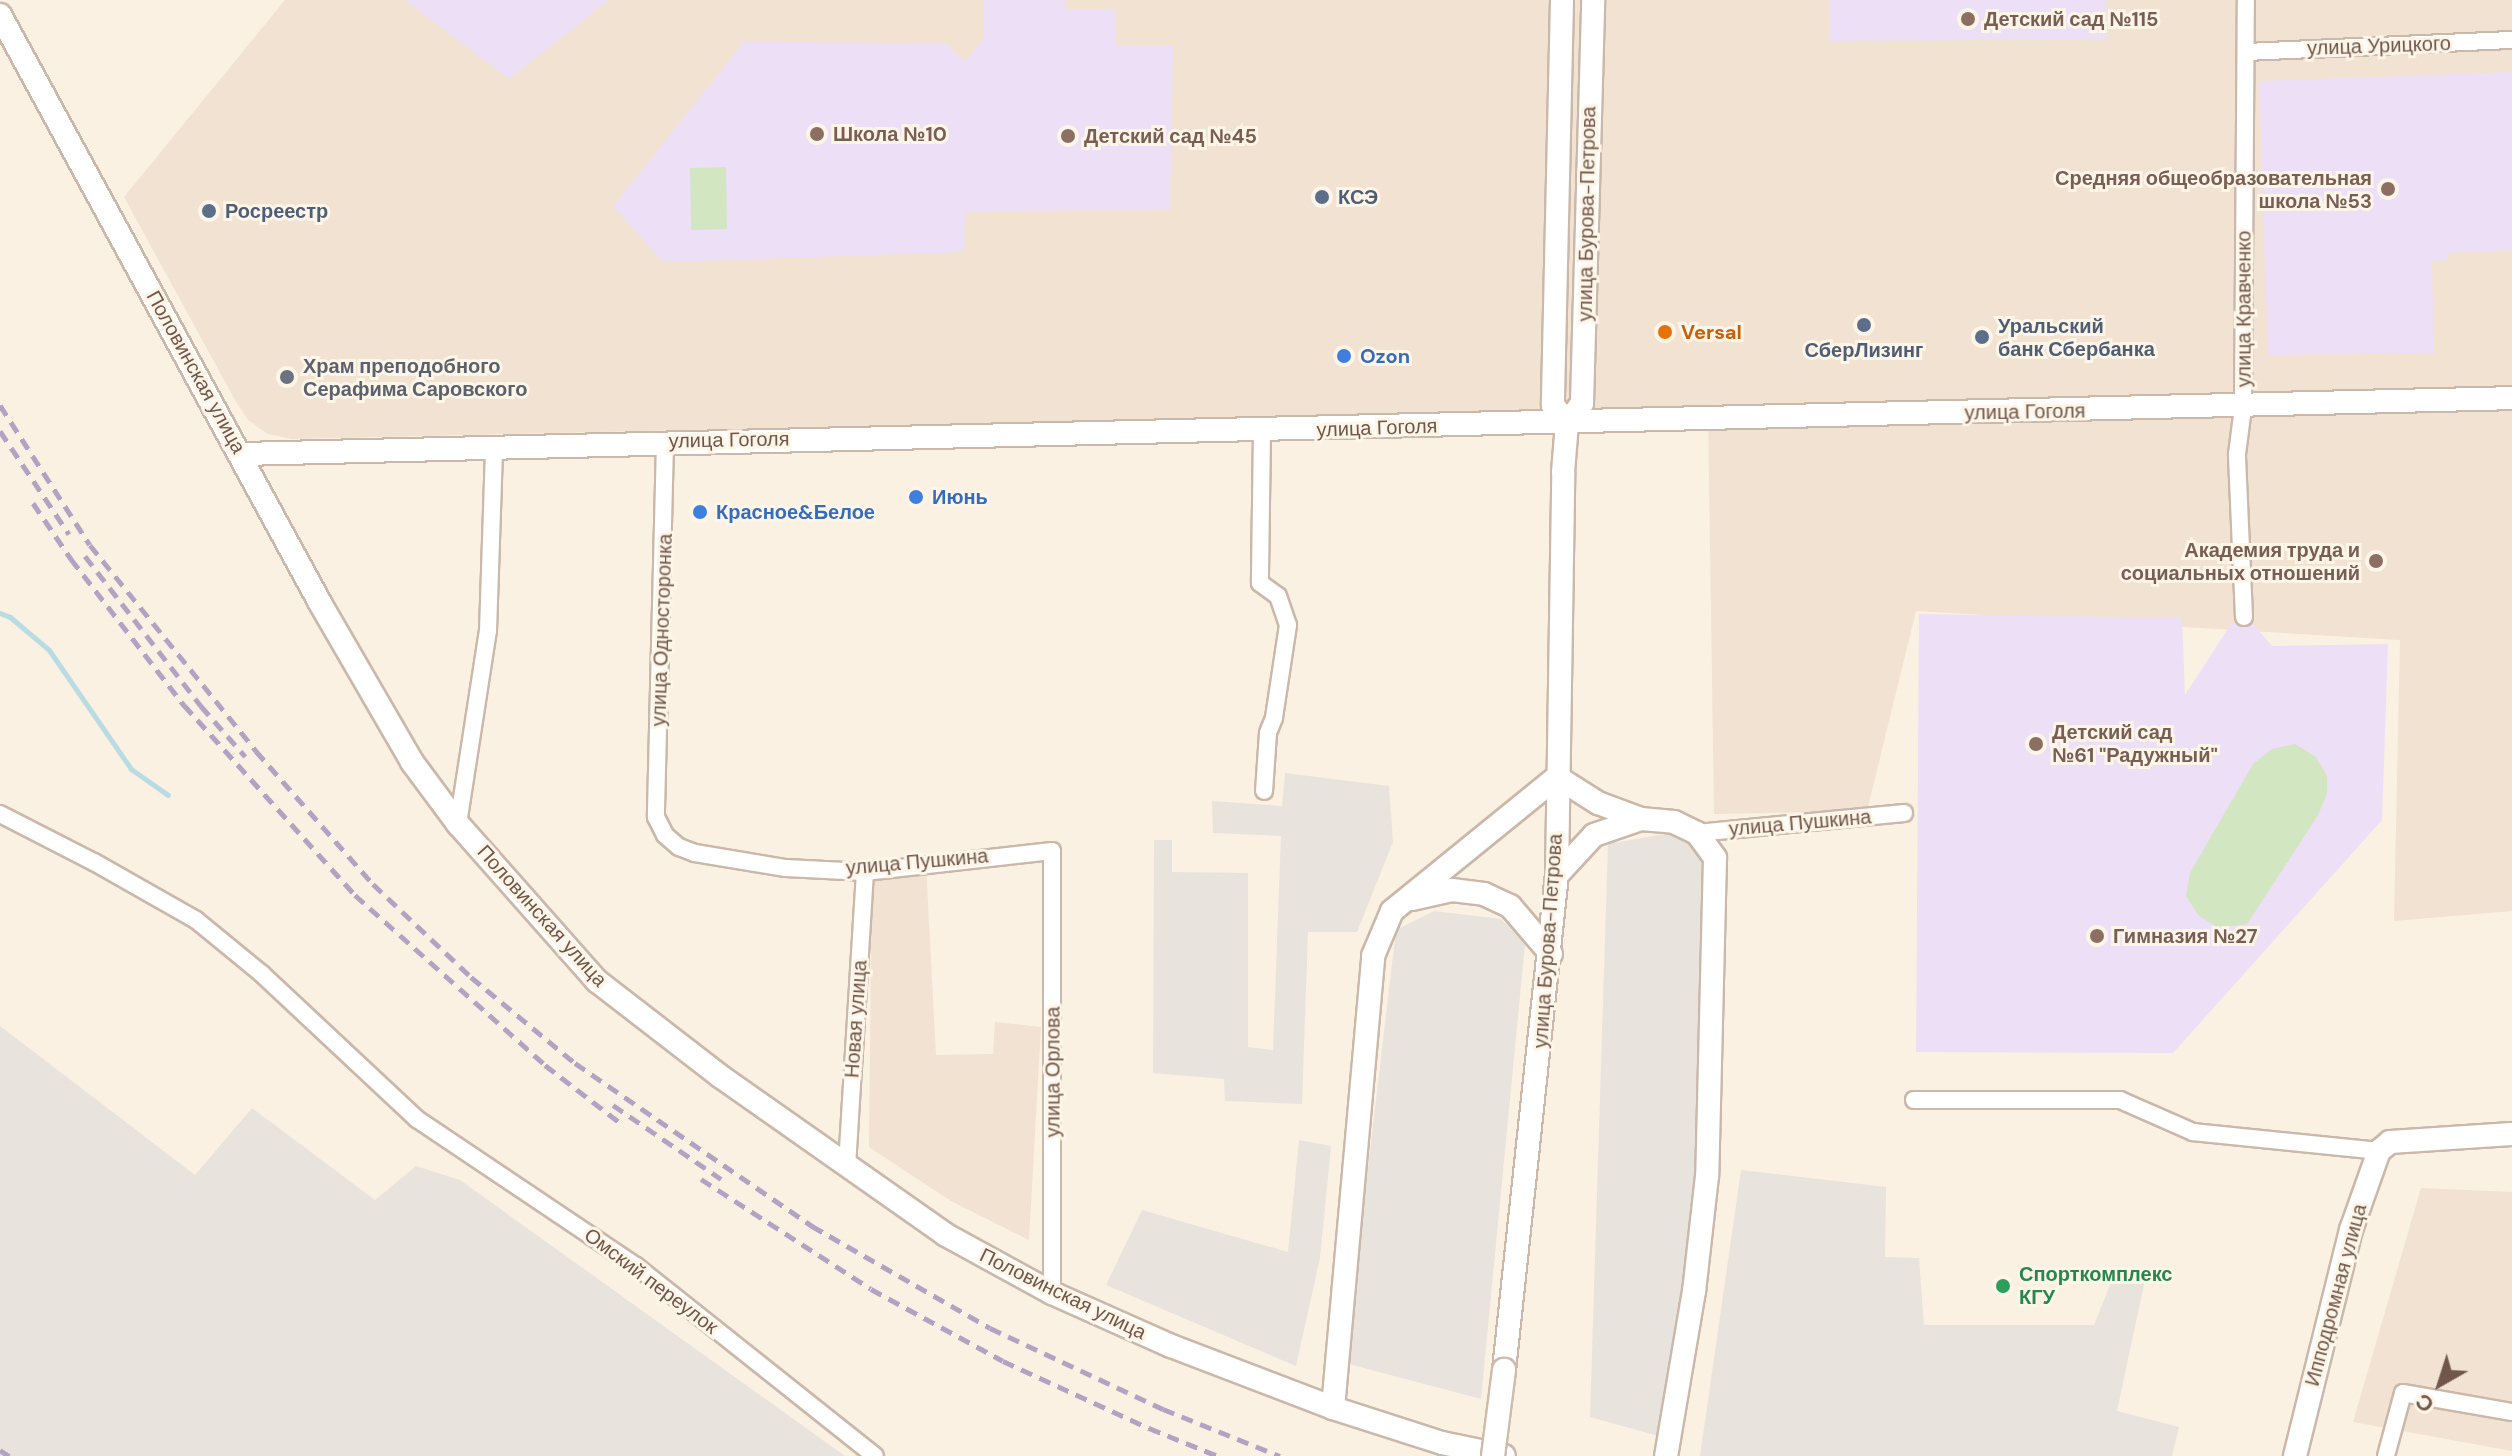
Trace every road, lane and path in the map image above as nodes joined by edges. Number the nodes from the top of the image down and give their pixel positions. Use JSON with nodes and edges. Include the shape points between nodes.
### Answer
{"nodes":[{"id":1,"x":1562,"y":0,"type":"edge"},
{"id":2,"x":1593,"y":0,"type":"edge"},
{"id":3,"x":2246,"y":0,"type":"edge"},
{"id":4,"x":0,"y":15,"type":"edge"},
{"id":5,"x":2512,"y":40,"type":"edge"},
{"id":6,"x":2246,"y":52,"type":"junction"},
{"id":7,"x":2512,"y":398,"type":"edge"},
{"id":8,"x":2243,"y":408,"type":"junction"},
{"id":9,"x":1567,"y":423,"type":"junction"},
{"id":10,"x":1262,"y":431,"type":"junction"},
{"id":11,"x":665,"y":442,"type":"junction"},
{"id":12,"x":494,"y":450,"type":"junction"},
{"id":13,"x":242,"y":454,"type":"junction"},
{"id":14,"x":2244,"y":617,"type":"dead end"},
{"id":15,"x":1557,"y":777,"type":"junction"},
{"id":16,"x":1264,"y":791,"type":"dead end"},
{"id":17,"x":1904,"y":813,"type":"dead end"},
{"id":18,"x":0,"y":814,"type":"edge"},
{"id":19,"x":656,"y":817,"type":"joint"},
{"id":20,"x":1641,"y":819,"type":"junction"},
{"id":21,"x":458,"y":824,"type":"junction"},
{"id":22,"x":1697,"y":833,"type":"junction"},
{"id":23,"x":1052,"y":851,"type":"joint"},
{"id":24,"x":865,"y":872,"type":"junction"},
{"id":25,"x":1557,"y":875,"type":"junction"},
{"id":26,"x":1407,"y":900,"type":"junction"},
{"id":27,"x":1551,"y":954,"type":"junction"},
{"id":28,"x":1914,"y":1100,"type":"dead end"},
{"id":29,"x":2512,"y":1134,"type":"edge"},
{"id":30,"x":2384,"y":1146,"type":"junction"},
{"id":31,"x":847,"y":1166,"type":"junction"},
{"id":32,"x":1052,"y":1293,"type":"junction"},
{"id":33,"x":1333,"y":1408,"type":"junction"},
{"id":34,"x":2512,"y":1412,"type":"edge"},
{"id":35,"x":875,"y":1456,"type":"edge"},
{"id":36,"x":1493,"y":1456,"type":"edge"},
{"id":37,"x":1504,"y":1456,"type":"edge"},
{"id":38,"x":1666,"y":1456,"type":"edge"},
{"id":39,"x":2295,"y":1456,"type":"edge"},
{"id":40,"x":2386,"y":1456,"type":"edge"}],
"edges":[{"from":1,"to":9,"type":"main road","name":"улица Бурова-Петрова","via":[[1553,405]]},
{"from":2,"to":9,"type":"main road","name":"улица Бурова-Петрова","via":[[1582,403]]},
{"from":3,"to":6,"type":"street","name":"улица Кравченко"},
{"from":4,"to":13,"type":"main road","name":"Половинская улица"},
{"from":5,"to":6,"type":"street","name":"улица Урицкого"},
{"from":6,"to":8,"type":"street","name":"улица Кравченко"},
{"from":7,"to":8,"type":"main road","name":"улица Гоголя"},
{"from":8,"to":9,"type":"main road","name":"улица Гоголя"},
{"from":8,"to":14,"type":"street","name":"улица Кравченко","via":[[2237,454]]},
{"from":9,"to":10,"type":"main road","name":"улица Гоголя"},
{"from":9,"to":15,"type":"main road","name":"улица Бурова-Петрова"},
{"from":10,"to":11,"type":"main road","name":"улица Гоголя"},
{"from":10,"to":16,"type":"street","via":[[1260,583],[1278,596],[1288,625],[1268,733]]},
{"from":11,"to":12,"type":"main road","name":"улица Гоголя"},
{"from":11,"to":19,"type":"street","name":"улица Односторонка"},
{"from":12,"to":13,"type":"main road","name":"улица Гоголя"},
{"from":12,"to":21,"type":"street","via":[[488,631]]},
{"from":13,"to":21,"type":"main road","name":"Половинская улица","via":[[412,762]]},
{"from":15,"to":20,"type":"main road","via":[[1598,803]]},
{"from":15,"to":25,"type":"main road","name":"улица Бурова-Петрова"},
{"from":15,"to":26,"type":"main road"},
{"from":17,"to":22,"type":"street","name":"улица Пушкина"},
{"from":18,"to":35,"type":"street","name":"Омский переулок","via":[[196,920],[262,974],[417,1119],[636,1266]]},
{"from":19,"to":24,"type":"street","name":"улица Пушкина","via":[[665,835],[695,853],[786,868]]},
{"from":20,"to":22,"type":"main road","via":[[1674,822]]},
{"from":20,"to":25,"type":"main road","via":[[1594,835]]},
{"from":21,"to":31,"type":"main road","name":"Половинская улица","via":[[597,981]]},
{"from":22,"to":38,"type":"main road","via":[[1715,858],[1707,1172],[1694,1291]]},
{"from":23,"to":24,"type":"street","name":"улица Пушкина"},
{"from":23,"to":32,"type":"street","name":"улица Орлова"},
{"from":24,"to":31,"type":"street","name":"Новая улица"},
{"from":25,"to":27,"type":"main road","name":"улица Бурова-Петрова"},
{"from":26,"to":27,"type":"main road","via":[[1452,890],[1484,894],[1510,906]]},
{"from":26,"to":33,"type":"main road","via":[[1392,911],[1373,956]]},
{"from":27,"to":36,"type":"main road","name":"улица Бурова-Петрова","bridge":true},
{"from":28,"to":30,"type":"street","via":[[2120,1100],[2193,1132]]},
{"from":29,"to":30,"type":"main road"},
{"from":30,"to":39,"type":"main road","name":"Ипподромная улица","via":[[2351,1230]]},
{"from":31,"to":32,"type":"main road","name":"Половинская улица","via":[[946,1235]]},
{"from":32,"to":33,"type":"main road","name":"Половинская улица"},
{"from":33,"to":37,"type":"main road","name":"Половинская улица","via":[[1442,1443]]},
{"from":34,"to":40,"type":"street","via":[[2403,1393]]}]}
